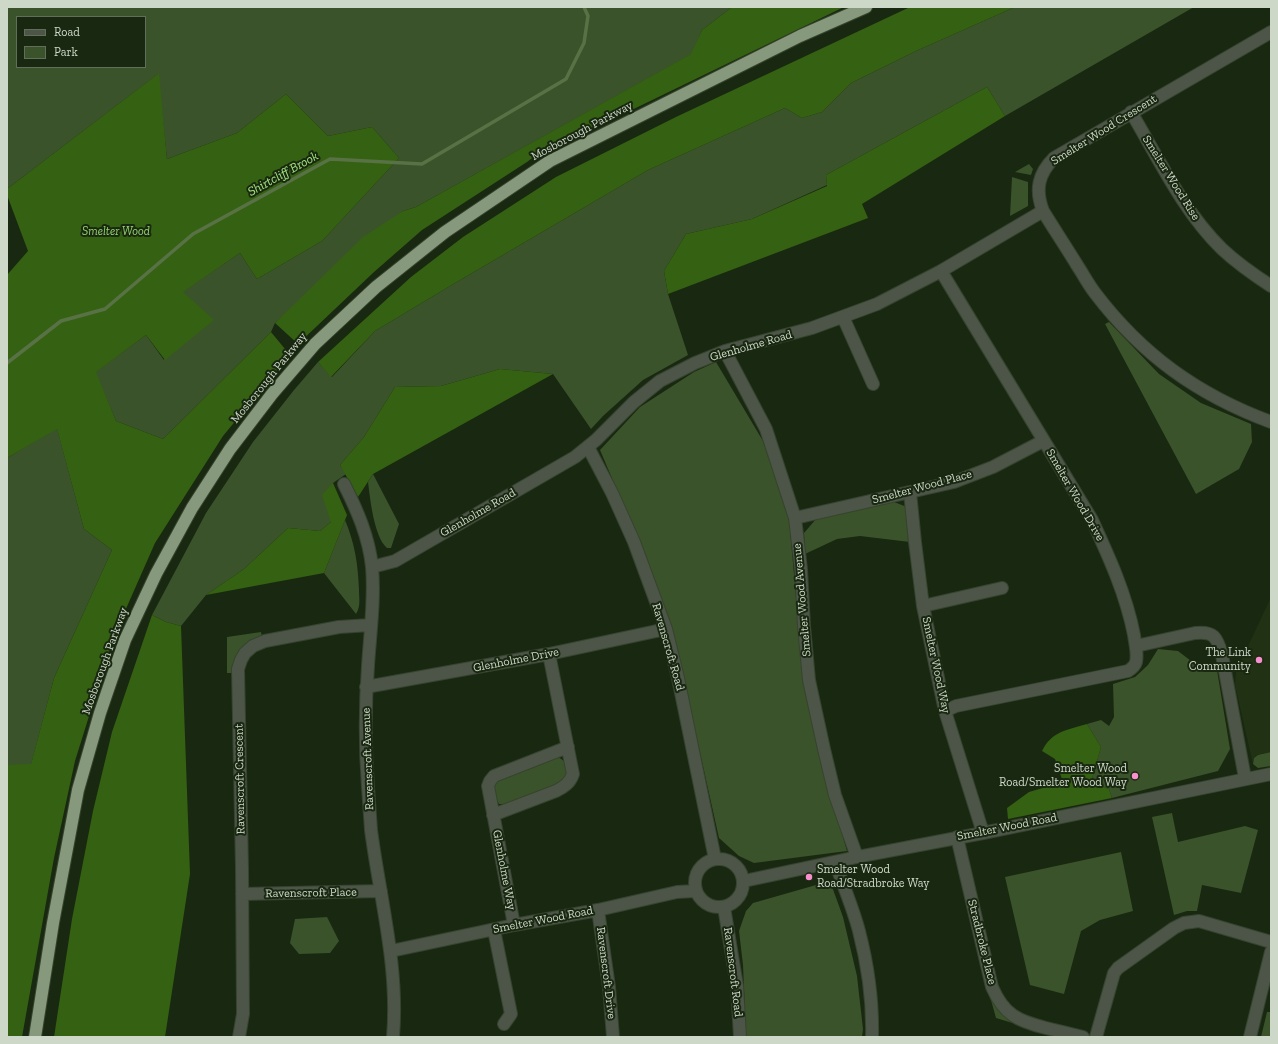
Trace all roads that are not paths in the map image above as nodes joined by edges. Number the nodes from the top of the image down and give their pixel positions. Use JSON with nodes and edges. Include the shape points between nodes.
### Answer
{"nodes":[{"id":1,"x":866,"y":7,"type":"edge"},
{"id":2,"x":1271,"y":32,"type":"edge"},
{"id":3,"x":1131,"y":112,"type":"junction"},
{"id":4,"x":1043,"y":211,"type":"junction"},
{"id":5,"x":942,"y":270,"type":"junction"},
{"id":6,"x":1271,"y":286,"type":"edge"},
{"id":7,"x":843,"y":317,"type":"junction"},
{"id":8,"x":725,"y":351,"type":"junction"},
{"id":9,"x":873,"y":384,"type":"dead end"},
{"id":10,"x":1271,"y":422,"type":"edge"},
{"id":11,"x":1043,"y":441,"type":"junction"},
{"id":12,"x":588,"y":447,"type":"junction"},
{"id":13,"x":344,"y":484,"type":"dead end"},
{"id":14,"x":910,"y":492,"type":"junction"},
{"id":15,"x":795,"y":518,"type":"junction"},
{"id":16,"x":372,"y":567,"type":"junction"},
{"id":17,"x":1002,"y":588,"type":"dead end"},
{"id":18,"x":923,"y":606,"type":"junction"},
{"id":19,"x":370,"y":625,"type":"junction"},
{"id":20,"x":666,"y":629,"type":"junction"},
{"id":21,"x":1136,"y":646,"type":"junction"},
{"id":22,"x":549,"y":654,"type":"junction"},
{"id":23,"x":366,"y":687,"type":"junction"},
{"id":24,"x":945,"y":711,"type":"junction"},
{"id":25,"x":568,"y":747,"type":"junction"},
{"id":26,"x":1271,"y":774,"type":"edge"},
{"id":27,"x":1245,"y":778,"type":"junction"},
{"id":28,"x":493,"y":816,"type":"junction"},
{"id":29,"x":984,"y":833,"type":"junction"},
{"id":30,"x":957,"y":837,"type":"junction"},
{"id":31,"x":857,"y":857,"type":"junction"},
{"id":32,"x":715,"y":859,"type":"junction"},
{"id":33,"x":835,"y":862,"type":"junction"},
{"id":34,"x":744,"y":882,"type":"junction"},
{"id":35,"x":381,"y":891,"type":"junction"},
{"id":36,"x":696,"y":891,"type":"junction"},
{"id":37,"x":242,"y":894,"type":"junction"},
{"id":38,"x":724,"y":907,"type":"junction"},
{"id":39,"x":598,"y":910,"type":"junction"},
{"id":40,"x":514,"y":925,"type":"junction"},
{"id":41,"x":494,"y":930,"type":"junction"},
{"id":42,"x":1271,"y":942,"type":"edge"},
{"id":43,"x":391,"y":952,"type":"junction"},
{"id":44,"x":1271,"y":952,"type":"edge"},
{"id":45,"x":504,"y":1024,"type":"dead end"},
{"id":46,"x":35,"y":1037,"type":"edge"},
{"id":47,"x":239,"y":1037,"type":"edge"},
{"id":48,"x":393,"y":1037,"type":"edge"},
{"id":49,"x":613,"y":1037,"type":"edge"},
{"id":50,"x":740,"y":1037,"type":"edge"},
{"id":51,"x":872,"y":1037,"type":"edge"},
{"id":52,"x":1083,"y":1037,"type":"edge"},
{"id":53,"x":1096,"y":1037,"type":"edge"},
{"id":54,"x":1250,"y":1037,"type":"edge"}],
"edges":[{"from":1,"to":46,"type":"highway","name":"Mosborough Parkway","via":[[800,36],[550,161],[445,232],[376,286],[315,344],[272,394],[230,449],[192,508],[156,574],[125,640],[100,713],[78,790]]},
{"from":2,"to":3,"type":"street","name":"Smelter Wood Crescent"},
{"from":3,"to":4,"type":"street","name":"Smelter Wood Crescent","via":[[1054,158],[1047,165],[1039,190]]},
{"from":3,"to":6,"type":"street","name":"Smelter Wood Rise","via":[[1195,218],[1222,249],[1248,272]]},
{"from":4,"to":5,"type":"street","name":"Glenholme Road"},
{"from":4,"to":10,"type":"street","name":"Smelter Wood Crescent","via":[[1094,292],[1138,342],[1178,375],[1210,395]]},
{"from":5,"to":7,"type":"street","name":"Glenholme Road","via":[[877,304]]},
{"from":5,"to":11,"type":"street","name":"Smelter Wood Drive"},
{"from":7,"to":8,"type":"street","name":"Glenholme Road"},
{"from":7,"to":9,"type":"street"},
{"from":8,"to":12,"type":"street","name":"Glenholme Road","via":[[660,381],[634,402]]},
{"from":8,"to":15,"type":"street","name":"Smelter Wood Avenue","via":[[766,429]]},
{"from":11,"to":14,"type":"street","name":"Smelter Wood Place","via":[[992,467],[954,482]]},
{"from":11,"to":21,"type":"street","name":"Smelter Wood Drive","via":[[1092,520],[1110,558],[1131,619]]},
{"from":12,"to":16,"type":"street","name":"Glenholme Road","via":[[560,466],[396,561]]},
{"from":12,"to":20,"type":"street","name":"Ravenscroft Road","via":[[634,542]]},
{"from":13,"to":16,"type":"street","name":"Ravenscroft Avenue","via":[[363,526]]},
{"from":14,"to":15,"type":"street","name":"Smelter Wood Place"},
{"from":14,"to":18,"type":"street","name":"Smelter Wood Way"},
{"from":15,"to":31,"type":"street","name":"Smelter Wood Avenue","via":[[809,680],[835,795]]},
{"from":16,"to":19,"type":"street","name":"Ravenscroft Avenue"},
{"from":17,"to":18,"type":"street"},
{"from":18,"to":24,"type":"street","name":"Smelter Wood Way"},
{"from":19,"to":23,"type":"street","name":"Ravenscroft Avenue"},
{"from":19,"to":37,"type":"street","name":"Ravenscroft Crescent","via":[[339,627],[265,642],[253,646],[241,660],[238,669]]},
{"from":20,"to":22,"type":"street","name":"Glenholme Drive"},
{"from":20,"to":32,"type":"street","name":"Ravenscroft Road"},
{"from":21,"to":24,"type":"street","name":"Smelter Wood Drive","via":[[1136,662],[1128,671],[956,706]]},
{"from":21,"to":27,"type":"street","via":[[1205,632],[1218,640]]},
{"from":22,"to":23,"type":"street","name":"Glenholme Drive"},
{"from":22,"to":25,"type":"street","name":"Glenholme Way"},
{"from":23,"to":35,"type":"street","name":"Ravenscroft Avenue","via":[[371,829]]},
{"from":24,"to":29,"type":"street","name":"Smelter Wood Way"},
{"from":25,"to":28,"type":"street","name":"Glenholme Way","via":[[573,774],[566,786]]},
{"from":25,"to":28,"type":"street","name":"Glenholme Way","via":[[494,776],[488,786]]},
{"from":26,"to":27,"type":"street","name":"Smelter Wood Road"},
{"from":27,"to":29,"type":"street","name":"Smelter Wood Road"},
{"from":28,"to":40,"type":"street","name":"Glenholme Way"},
{"from":29,"to":30,"type":"street","name":"Smelter Wood Road"},
{"from":30,"to":31,"type":"street","name":"Smelter Wood Road"},
{"from":30,"to":52,"type":"street","name":"Stradbroke Place","via":[[992,987],[997,998],[1015,1018],[1028,1024]]},
{"from":31,"to":33,"type":"street","name":"Smelter Wood Road"},
{"from":32,"to":34,"type":"street","via":[[734,863],[740,869]]},
{"from":32,"to":36,"type":"street","via":[[702,865],[697,872],[694,882]]},
{"from":33,"to":34,"type":"street","name":"Smelter Wood Road"},
{"from":33,"to":51,"type":"street","via":[[859,930],[869,977]]},
{"from":34,"to":38,"type":"street","via":[[738,899]]},
{"from":35,"to":37,"type":"street","name":"Ravenscroft Place"},
{"from":35,"to":43,"type":"street","name":"Ravenscroft Avenue"},
{"from":36,"to":38,"type":"street","via":[[706,904]]},
{"from":36,"to":39,"type":"street","name":"Smelter Wood Road","via":[[677,892]]},
{"from":37,"to":47,"type":"street","name":"Ravenscroft Crescent","via":[[243,1014]]},
{"from":38,"to":50,"type":"street","name":"Ravenscroft Road","via":[[737,986]]},
{"from":39,"to":40,"type":"street","name":"Smelter Wood Road"},
{"from":39,"to":49,"type":"street","name":"Ravenscroft Drive"},
{"from":40,"to":41,"type":"street","name":"Smelter Wood Road"},
{"from":41,"to":43,"type":"street","name":"Smelter Wood Road"},
{"from":41,"to":45,"type":"street","via":[[511,1014]]},
{"from":42,"to":53,"type":"street","via":[[1199,921],[1184,923],[1174,928],[1114,973]]},
{"from":43,"to":48,"type":"street","name":"Ravenscroft Avenue"},
{"from":44,"to":54,"type":"street"}]}
